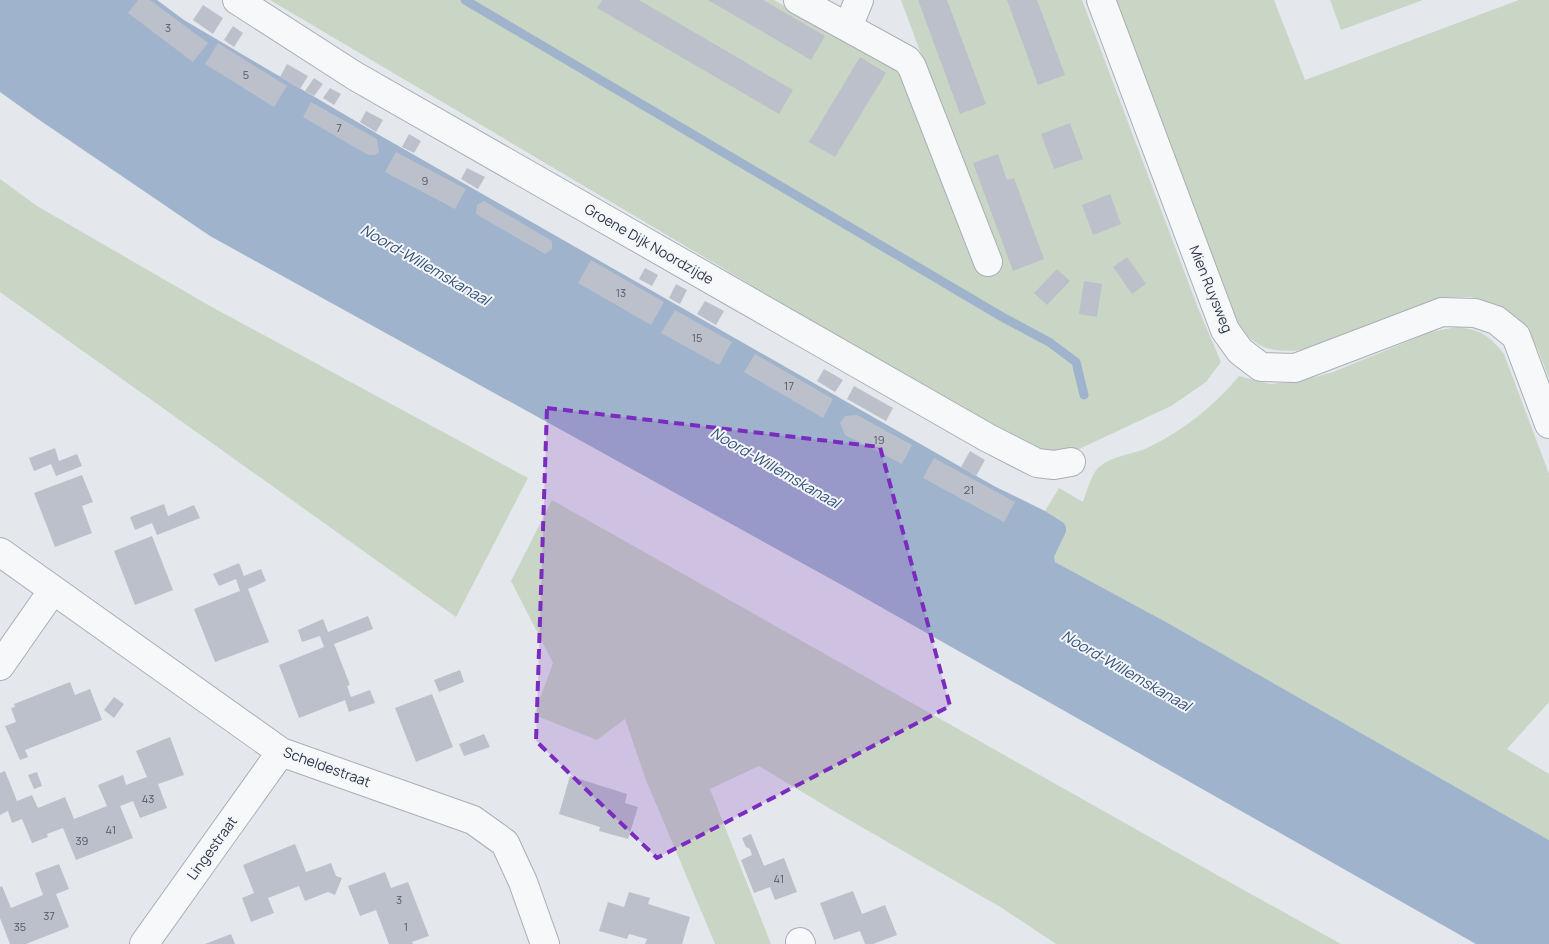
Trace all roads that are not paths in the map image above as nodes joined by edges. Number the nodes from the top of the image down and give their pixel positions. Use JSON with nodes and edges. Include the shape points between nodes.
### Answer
{"nodes":[{"id":1,"x":237,"y":0,"type":"edge"},
{"id":2,"x":798,"y":0,"type":"edge"},
{"id":3,"x":859,"y":0,"type":"edge"},
{"id":4,"x":1101,"y":0,"type":"edge"},
{"id":5,"x":848,"y":27,"type":"junction"},
{"id":6,"x":988,"y":262,"type":"dead end"},
{"id":7,"x":1549,"y":424,"type":"edge"},
{"id":8,"x":1071,"y":462,"type":"dead end"},
{"id":9,"x":0,"y":552,"type":"edge"},
{"id":10,"x":53,"y":590,"type":"junction"},
{"id":11,"x":0,"y":666,"type":"edge"},
{"id":12,"x":282,"y":752,"type":"junction"},
{"id":13,"x":144,"y":944,"type":"edge"},
{"id":14,"x":545,"y":944,"type":"edge"}],
"edges":[{"from":1,"to":8,"type":"street","name":"Groene Dijk Noordzijde","via":[[355,76],[988,438],[1037,463]]},
{"from":2,"to":5,"type":"street"},
{"from":3,"to":5,"type":"street"},
{"from":4,"to":7,"type":"street","name":"Mien Ruysweg","via":[[1225,330],[1240,351],[1262,366],[1295,368],[1442,312],[1475,313],[1496,320],[1516,336]]},
{"from":5,"to":6,"type":"street","via":[[907,60],[912,67]]},
{"from":9,"to":10,"type":"street","name":"Scheldestraat"},
{"from":10,"to":11,"type":"street"},
{"from":10,"to":12,"type":"street","name":"Scheldestraat"},
{"from":12,"to":13,"type":"street","name":"Lingestraat"},
{"from":12,"to":14,"type":"street","name":"Scheldestraat","via":[[473,820],[505,843]]}]}
